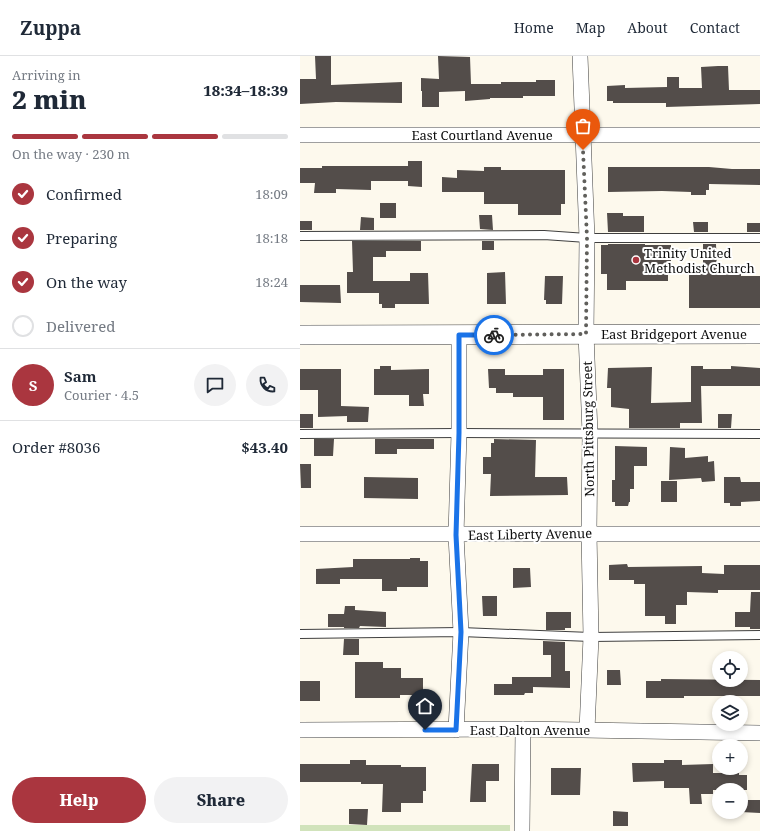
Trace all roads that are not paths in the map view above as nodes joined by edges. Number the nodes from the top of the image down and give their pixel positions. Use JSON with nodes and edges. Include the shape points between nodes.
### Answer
{"nodes":[{"id":1,"x":580,"y":56,"type":"edge"},
{"id":2,"x":300,"y":135,"type":"edge"},
{"id":3,"x":582,"y":135,"type":"junction"},
{"id":4,"x":760,"y":135,"type":"edge"},
{"id":5,"x":300,"y":236,"type":"edge"},
{"id":6,"x":587,"y":238,"type":"junction"},
{"id":7,"x":760,"y":238,"type":"edge"},
{"id":8,"x":586,"y":334,"type":"junction"},
{"id":9,"x":760,"y":334,"type":"edge"},
{"id":10,"x":300,"y":335,"type":"edge"},
{"id":11,"x":459,"y":335,"type":"junction"},
{"id":12,"x":459,"y":433,"type":"junction"},
{"id":13,"x":590,"y":433,"type":"junction"},
{"id":14,"x":300,"y":434,"type":"edge"},
{"id":15,"x":760,"y":434,"type":"edge"},
{"id":16,"x":300,"y":534,"type":"edge"},
{"id":17,"x":590,"y":534,"type":"junction"},
{"id":18,"x":760,"y":534,"type":"edge"},
{"id":19,"x":456,"y":535,"type":"junction"},
{"id":20,"x":461,"y":632,"type":"junction"},
{"id":21,"x":300,"y":634,"type":"edge"},
{"id":22,"x":760,"y":635,"type":"edge"},
{"id":23,"x":591,"y":637,"type":"junction"},
{"id":24,"x":524,"y":729,"type":"junction"},
{"id":25,"x":300,"y":730,"type":"edge"},
{"id":26,"x":456,"y":730,"type":"junction"},
{"id":27,"x":587,"y":730,"type":"junction"},
{"id":28,"x":760,"y":733,"type":"edge"},
{"id":29,"x":522,"y":831,"type":"edge"}],
"edges":[{"from":1,"to":3,"type":"street","name":"North Pittsburg Street"},
{"from":2,"to":3,"type":"street","name":"East Courtland Avenue"},
{"from":3,"to":4,"type":"street","name":"East Courtland Avenue"},
{"from":3,"to":6,"type":"street","name":"North Pittsburg Street"},
{"from":5,"to":6,"type":"lane","via":[[544,235]]},
{"from":6,"to":7,"type":"lane"},
{"from":6,"to":8,"type":"street","name":"North Pittsburg Street"},
{"from":8,"to":9,"type":"street","name":"East Bridgeport Avenue"},
{"from":8,"to":11,"type":"street","name":"East Bridgeport Avenue"},
{"from":8,"to":13,"type":"street","name":"North Pittsburg Street"},
{"from":10,"to":11,"type":"street","name":"East Bridgeport Avenue"},
{"from":11,"to":12,"type":"street"},
{"from":12,"to":13,"type":"lane"},
{"from":12,"to":14,"type":"lane"},
{"from":12,"to":19,"type":"street"},
{"from":13,"to":15,"type":"lane"},
{"from":13,"to":17,"type":"street","name":"North Pittsburg Street"},
{"from":16,"to":19,"type":"street","name":"East Liberty Avenue"},
{"from":17,"to":18,"type":"street","name":"East Liberty Avenue"},
{"from":17,"to":19,"type":"street","name":"East Liberty Avenue"},
{"from":17,"to":23,"type":"street","name":"North Pittsburg Street"},
{"from":19,"to":20,"type":"street"},
{"from":20,"to":21,"type":"lane"},
{"from":20,"to":23,"type":"lane"},
{"from":20,"to":26,"type":"street"},
{"from":22,"to":23,"type":"lane"},
{"from":23,"to":27,"type":"street","name":"North Pittsburg Street"},
{"from":24,"to":26,"type":"street","name":"East Dalton Avenue"},
{"from":24,"to":27,"type":"street","name":"East Dalton Avenue"},
{"from":24,"to":29,"type":"street"},
{"from":25,"to":26,"type":"street","name":"East Dalton Avenue"},
{"from":27,"to":28,"type":"street","name":"East Dalton Avenue"}]}
